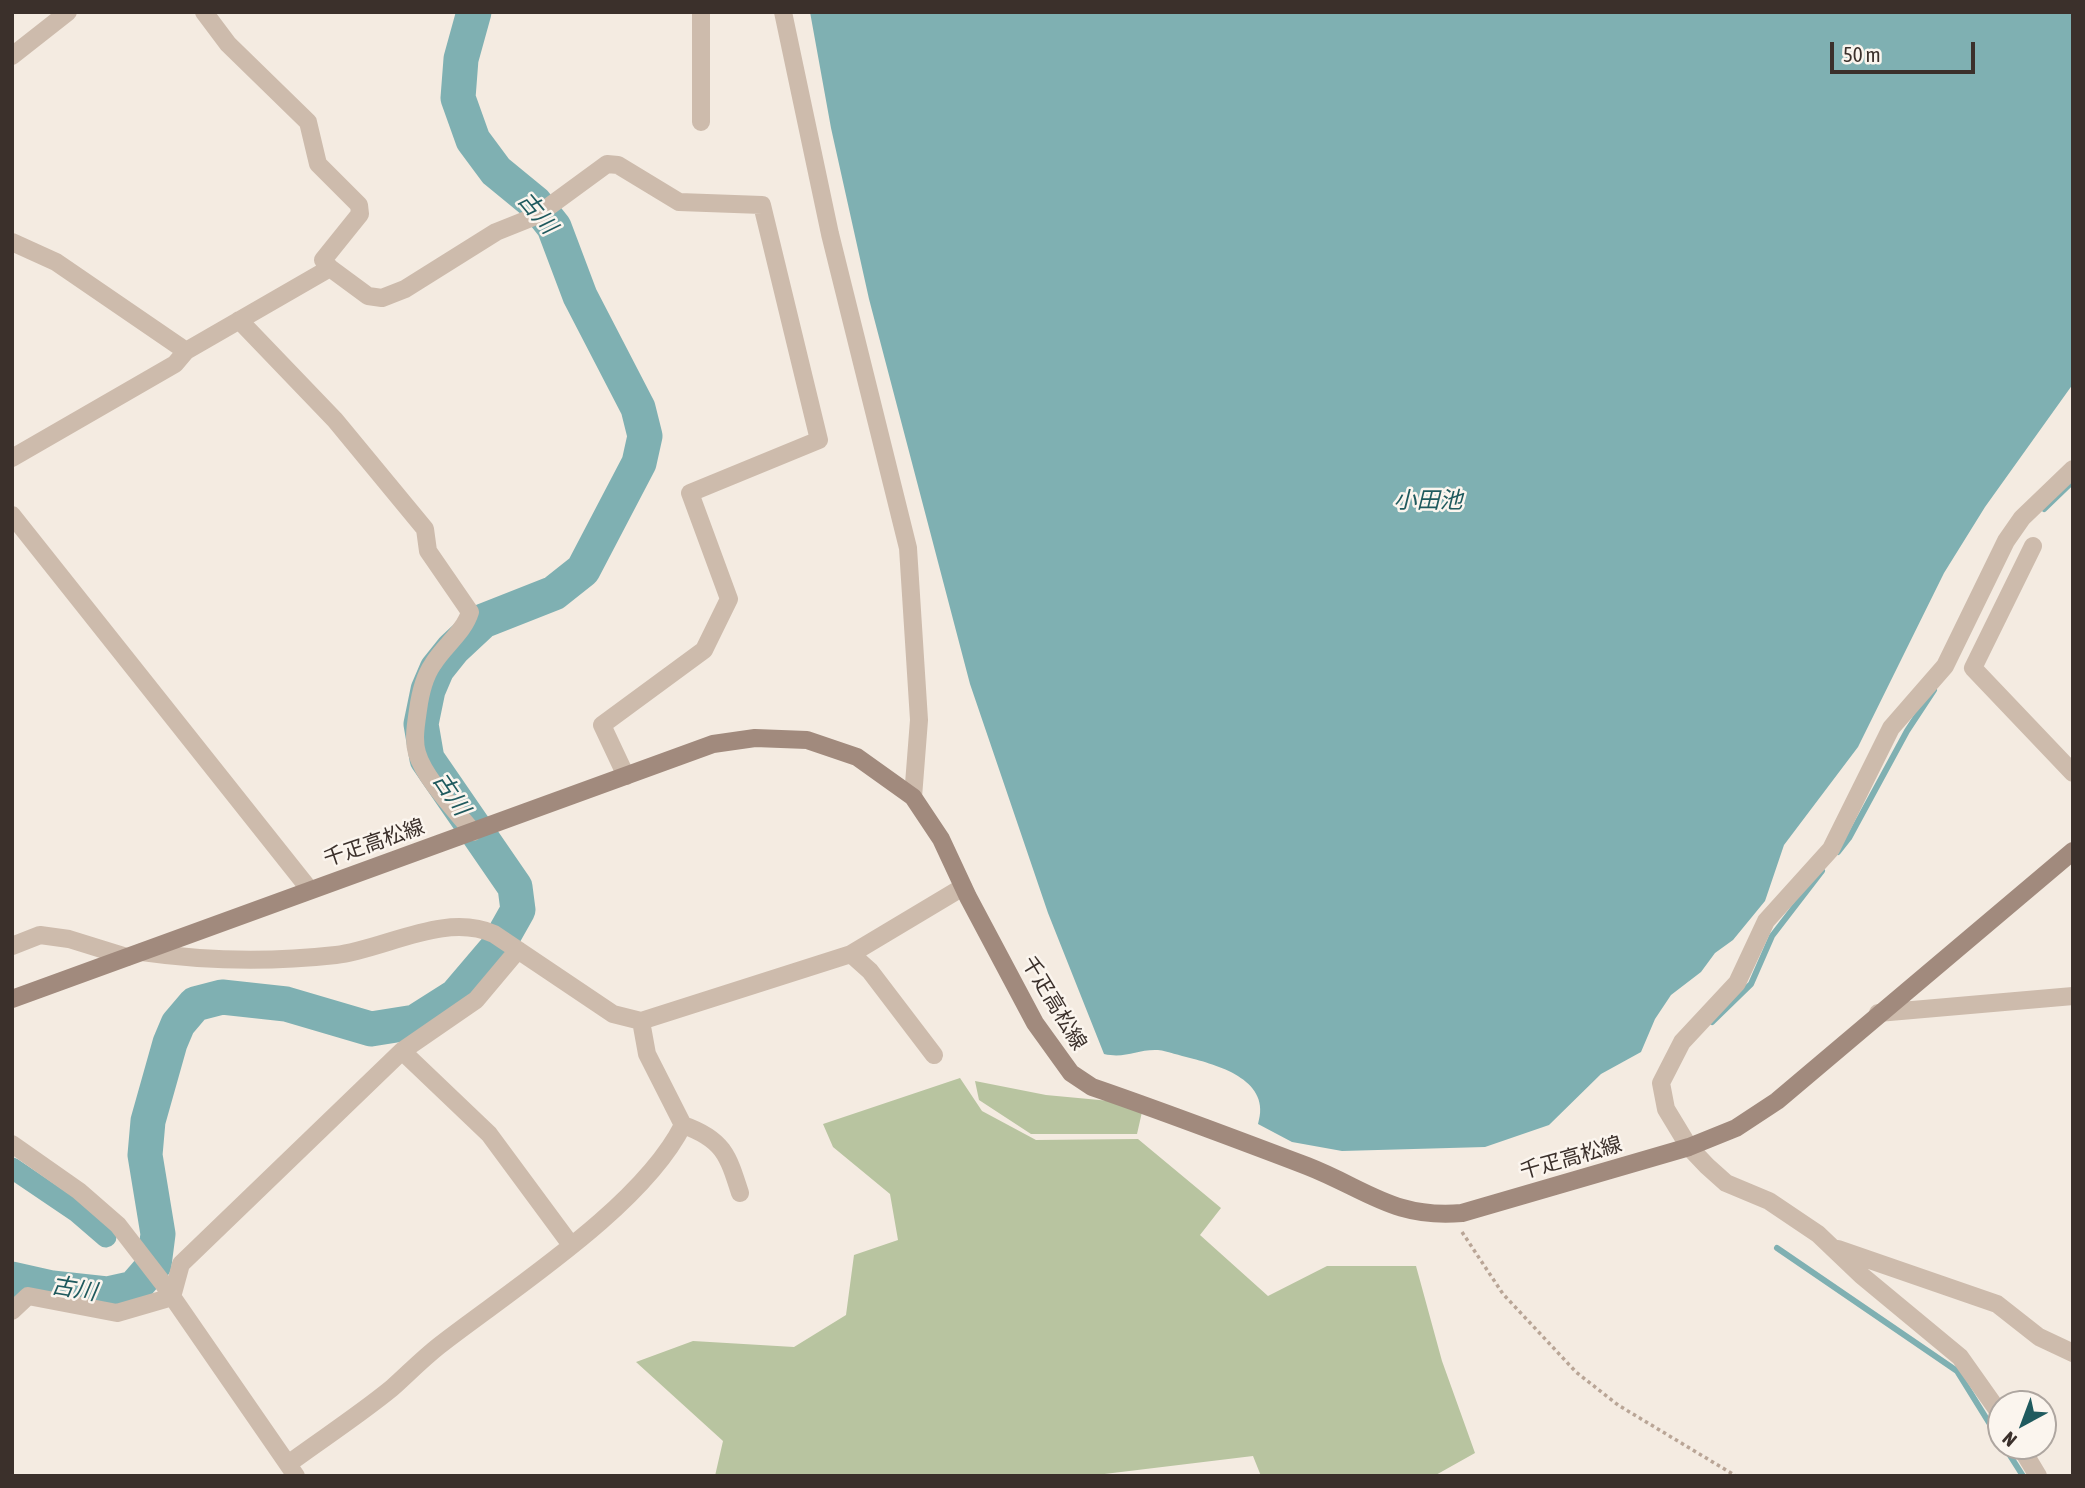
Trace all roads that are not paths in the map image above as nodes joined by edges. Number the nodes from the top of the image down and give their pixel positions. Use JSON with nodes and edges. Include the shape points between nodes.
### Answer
{"nodes":[{"id":1,"x":68,"y":12,"type":"edge"},
{"id":2,"x":204,"y":12,"type":"edge"},
{"id":3,"x":701,"y":12,"type":"edge"},
{"id":4,"x":772,"y":12,"type":"edge"},
{"id":5,"x":783,"y":12,"type":"edge"},
{"id":6,"x":789,"y":38,"type":"junction"},
{"id":7,"x":12,"y":56,"type":"edge"},
{"id":8,"x":701,"y":122,"type":"dead end"},
{"id":9,"x":12,"y":242,"type":"edge"},
{"id":10,"x":330,"y":268,"type":"junction"},
{"id":11,"x":239,"y":320,"type":"junction"},
{"id":12,"x":186,"y":351,"type":"junction"},
{"id":13,"x":12,"y":458,"type":"edge"},
{"id":14,"x":2073,"y":469,"type":"edge"},
{"id":15,"x":12,"y":515,"type":"edge"},
{"id":16,"x":2033,"y":546,"type":"dead end"},
{"id":17,"x":2073,"y":773,"type":"edge"},
{"id":18,"x":626,"y":776,"type":"junction"},
{"id":19,"x":913,"y":797,"type":"junction"},
{"id":20,"x":481,"y":829,"type":"junction"},
{"id":21,"x":2073,"y":851,"type":"edge"},
{"id":22,"x":963,"y":887,"type":"junction"},
{"id":23,"x":310,"y":890,"type":"junction"},
{"id":24,"x":12,"y":946,"type":"edge"},
{"id":25,"x":514,"y":948,"type":"junction"},
{"id":26,"x":134,"y":954,"type":"junction"},
{"id":27,"x":851,"y":954,"type":"junction"},
{"id":28,"x":2073,"y":996,"type":"edge"},
{"id":29,"x":12,"y":999,"type":"edge"},
{"id":30,"x":1878,"y":1013,"type":"junction"},
{"id":31,"x":641,"y":1021,"type":"junction"},
{"id":32,"x":402,"y":1051,"type":"junction"},
{"id":33,"x":934,"y":1055,"type":"dead end"},
{"id":34,"x":683,"y":1125,"type":"junction"},
{"id":35,"x":12,"y":1144,"type":"edge"},
{"id":36,"x":1689,"y":1147,"type":"junction"},
{"id":37,"x":740,"y":1193,"type":"dead end"},
{"id":38,"x":571,"y":1245,"type":"junction"},
{"id":39,"x":1832,"y":1247,"type":"junction"},
{"id":40,"x":172,"y":1297,"type":"junction"},
{"id":41,"x":12,"y":1311,"type":"edge"},
{"id":42,"x":2073,"y":1353,"type":"edge"},
{"id":43,"x":1987,"y":1395,"type":"edge"},
{"id":44,"x":2028,"y":1460,"type":"edge"},
{"id":45,"x":292,"y":1470,"type":"edge"},
{"id":46,"x":2038,"y":1476,"type":"edge"}],
"edges":[{"from":1,"to":7,"type":"street"},
{"from":2,"to":10,"type":"street","via":[[228,44],[308,122],[318,164],[359,205],[360,214],[323,260]]},
{"from":3,"to":8,"type":"street"},
{"from":4,"to":6,"type":"street"},
{"from":5,"to":6,"type":"street"},
{"from":6,"to":19,"type":"street","via":[[830,234],[908,548],[919,720]]},
{"from":9,"to":12,"type":"street","via":[[56,262]]},
{"from":10,"to":11,"type":"street"},
{"from":10,"to":18,"type":"street","via":[[368,296],[382,298],[405,289],[496,232],[536,216],[607,164],[618,164],[679,202],[762,205],[819,440],[690,493],[729,599],[704,650],[602,725]]},
{"from":11,"to":12,"type":"street"},
{"from":11,"to":20,"type":"street","via":[[335,420],[425,529],[428,551],[470,612],[466,624],[430,668],[420,698],[417,752],[424,767]]},
{"from":12,"to":13,"type":"street","via":[[175,364]]},
{"from":14,"to":36,"type":"street","via":[[2022,518],[2006,541],[1945,666],[1891,728],[1831,849],[1766,921],[1737,983],[1682,1042],[1669,1063],[1661,1083],[1666,1109]]},
{"from":15,"to":23,"type":"street"},
{"from":16,"to":17,"type":"street","via":[[1973,668]]},
{"from":18,"to":19,"type":"main road","name":"千疋高松線","via":[[713,744],[755,738],[807,740],[857,757]]},
{"from":18,"to":20,"type":"main road","name":"千疋高松線"},
{"from":19,"to":22,"type":"main road","name":"千疋高松線","via":[[941,839]]},
{"from":20,"to":23,"type":"main road","name":"千疋高松線"},
{"from":21,"to":30,"type":"main road","name":"千疋高松線"},
{"from":22,"to":27,"type":"street"},
{"from":22,"to":36,"type":"main road","name":"千疋高松線","via":[[1035,1024],[1064,1065],[1092,1087],[1312,1168],[1396,1209],[1434,1216],[1462,1213]]},
{"from":23,"to":26,"type":"main road","name":"千疋高松線"},
{"from":24,"to":26,"type":"street","via":[[40,935]]},
{"from":25,"to":26,"type":"street","via":[[478,927],[439,930],[337,955],[211,959]]},
{"from":25,"to":31,"type":"street","via":[[613,1014]]},
{"from":25,"to":32,"type":"street","via":[[476,1000]]},
{"from":26,"to":29,"type":"main road","name":"千疋高松線"},
{"from":27,"to":31,"type":"street"},
{"from":27,"to":33,"type":"street","via":[[870,971]]},
{"from":28,"to":30,"type":"street"},
{"from":30,"to":36,"type":"main road","name":"千疋高松線","via":[[1777,1101],[1736,1128]]},
{"from":31,"to":34,"type":"street","via":[[647,1054]]},
{"from":32,"to":38,"type":"street","via":[[489,1134]]},
{"from":32,"to":40,"type":"street","via":[[181,1264]]},
{"from":34,"to":37,"type":"street","via":[[704,1132],[722,1147]]},
{"from":34,"to":38,"type":"street","via":[[650,1175]]},
{"from":35,"to":40,"type":"street","via":[[118,1225]]},
{"from":36,"to":39,"type":"street","via":[[1726,1183],[1769,1201]]},
{"from":38,"to":45,"type":"street","via":[[437,1347]]},
{"from":39,"to":42,"type":"street","via":[[1997,1304],[2039,1337]]},
{"from":39,"to":43,"type":"street","via":[[1960,1357]]},
{"from":40,"to":41,"type":"street","via":[[117,1313],[28,1296]]},
{"from":40,"to":45,"type":"street"},
{"from":44,"to":46,"type":"street"}]}
